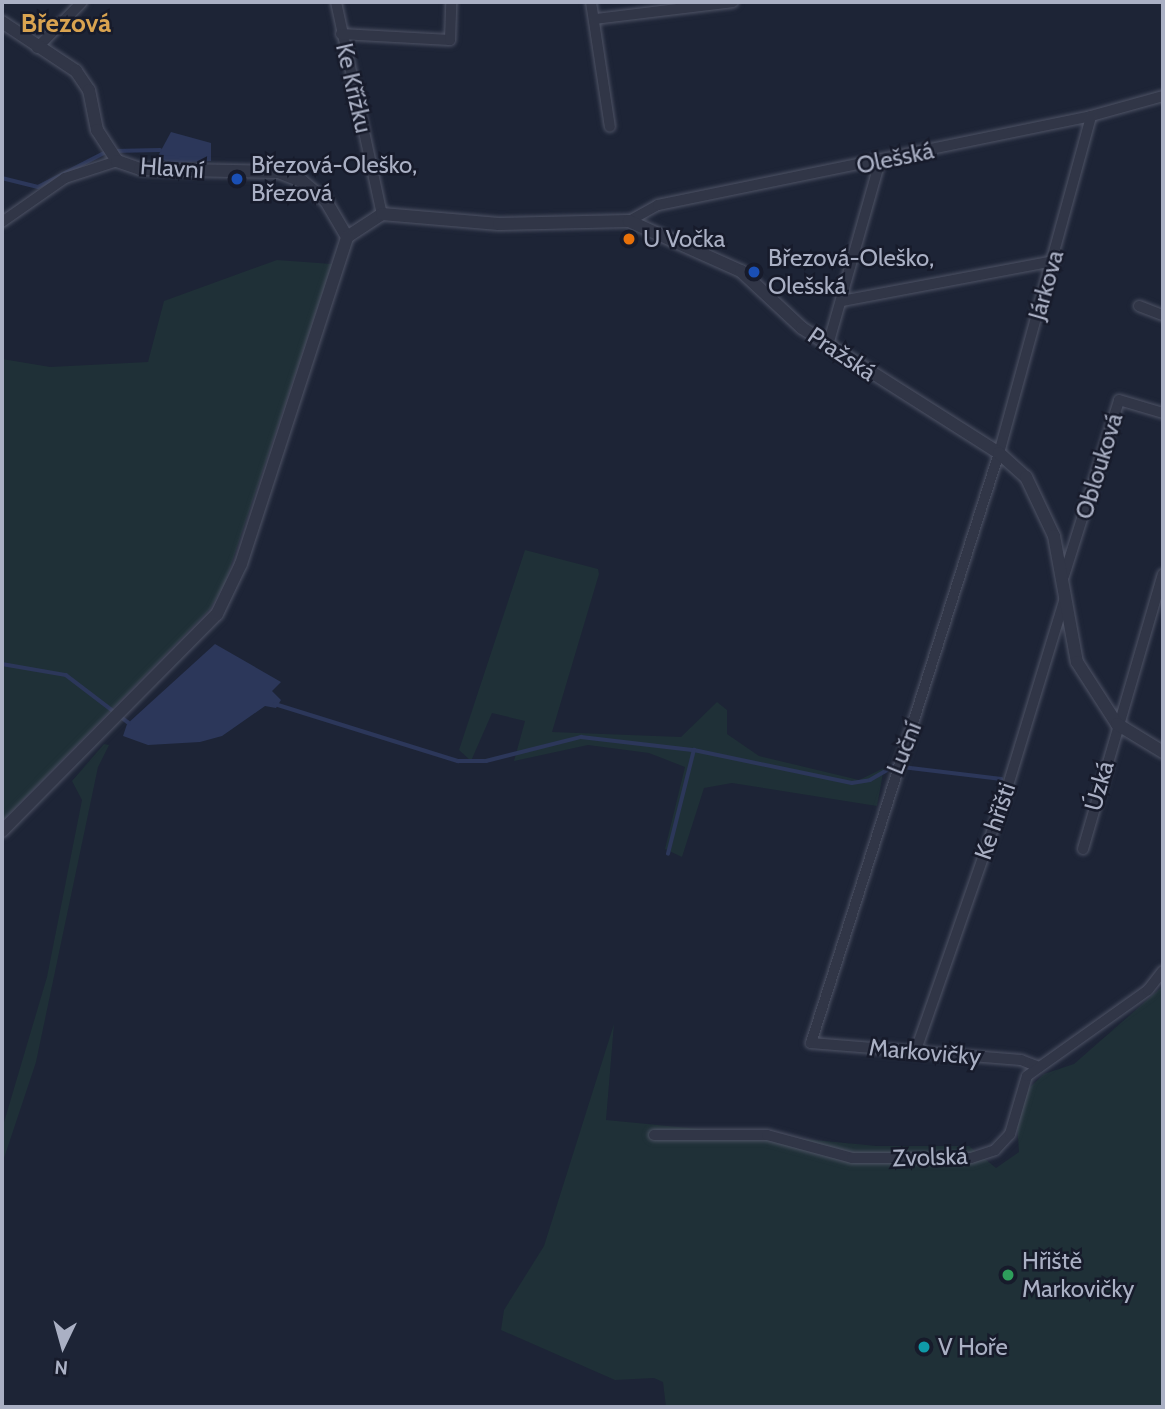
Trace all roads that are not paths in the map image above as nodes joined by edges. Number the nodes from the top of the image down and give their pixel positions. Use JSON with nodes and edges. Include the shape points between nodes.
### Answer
{"nodes":[{"id":1,"x":82,"y":2,"type":"edge"},
{"id":2,"x":336,"y":2,"type":"edge"},
{"id":3,"x":451,"y":2,"type":"edge"},
{"id":4,"x":591,"y":2,"type":"edge"},
{"id":5,"x":733,"y":2,"type":"edge"},
{"id":6,"x":595,"y":19,"type":"junction"},
{"id":7,"x":2,"y":22,"type":"edge"},
{"id":8,"x":341,"y":34,"type":"junction"},
{"id":9,"x":37,"y":48,"type":"junction"},
{"id":10,"x":1163,"y":96,"type":"edge"},
{"id":11,"x":1091,"y":116,"type":"junction"},
{"id":12,"x":610,"y":127,"type":"dead end"},
{"id":13,"x":117,"y":161,"type":"junction"},
{"id":14,"x":880,"y":161,"type":"junction"},
{"id":15,"x":382,"y":214,"type":"junction"},
{"id":16,"x":629,"y":221,"type":"junction"},
{"id":17,"x":2,"y":222,"type":"edge"},
{"id":18,"x":347,"y":237,"type":"junction"},
{"id":19,"x":1053,"y":261,"type":"junction"},
{"id":20,"x":842,"y":300,"type":"junction"},
{"id":21,"x":1139,"y":306,"type":"dead end"},
{"id":22,"x":1163,"y":315,"type":"edge"},
{"id":23,"x":828,"y":345,"type":"junction"},
{"id":24,"x":1163,"y":413,"type":"edge"},
{"id":25,"x":999,"y":453,"type":"junction"},
{"id":26,"x":1163,"y":574,"type":"edge"},
{"id":27,"x":1064,"y":576,"type":"junction"},
{"id":28,"x":1067,"y":591,"type":"junction"},
{"id":29,"x":1118,"y":724,"type":"junction"},
{"id":30,"x":1163,"y":752,"type":"edge"},
{"id":31,"x":2,"y":831,"type":"edge"},
{"id":32,"x":1083,"y":849,"type":"dead end"},
{"id":33,"x":1163,"y":971,"type":"edge"},
{"id":34,"x":811,"y":1043,"type":"joint"},
{"id":35,"x":916,"y":1050,"type":"junction"},
{"id":36,"x":1038,"y":1067,"type":"junction"},
{"id":37,"x":654,"y":1135,"type":"dead end"}],
"edges":[{"from":1,"to":9,"type":"street"},
{"from":2,"to":8,"type":"street","name":"Ke Křížku"},
{"from":3,"to":8,"type":"street","via":[[450,40]]},
{"from":4,"to":6,"type":"street"},
{"from":5,"to":6,"type":"street"},
{"from":6,"to":12,"type":"street"},
{"from":7,"to":9,"type":"street","name":"Hlavní"},
{"from":8,"to":15,"type":"street","name":"Ke Křížku"},
{"from":9,"to":13,"type":"street","name":"Hlavní","via":[[76,71],[89,90],[97,130]]},
{"from":10,"to":11,"type":"street","name":"Olešská"},
{"from":11,"to":14,"type":"street","name":"Olešská"},
{"from":11,"to":19,"type":"street","name":"Járkova"},
{"from":13,"to":17,"type":"street","via":[[65,178]]},
{"from":13,"to":18,"type":"street","name":"Hlavní","via":[[140,169],[278,172],[302,181],[326,201]]},
{"from":14,"to":16,"type":"street","name":"Olešská","via":[[658,205]]},
{"from":14,"to":20,"type":"street"},
{"from":15,"to":16,"type":"street","name":"Pražská","via":[[499,224]]},
{"from":15,"to":18,"type":"street"},
{"from":16,"to":23,"type":"street","name":"Pražská","via":[[741,271]]},
{"from":18,"to":31,"type":"street","via":[[246,551],[217,614]]},
{"from":19,"to":20,"type":"street"},
{"from":19,"to":25,"type":"street","name":"Járkova"},
{"from":20,"to":23,"type":"street"},
{"from":21,"to":22,"type":"street"},
{"from":23,"to":25,"type":"street","name":"Pražská"},
{"from":24,"to":27,"type":"street","name":"Oblouková","via":[[1119,400]]},
{"from":25,"to":27,"type":"street","name":"Pražská","via":[[1039,496]]},
{"from":25,"to":34,"type":"street","name":"Luční"},
{"from":26,"to":29,"type":"street"},
{"from":27,"to":28,"type":"street","name":"Pražská"},
{"from":28,"to":29,"type":"street","name":"Pražská","via":[[1077,662]]},
{"from":28,"to":35,"type":"street","name":"Ke hřišti","via":[[1006,792]]},
{"from":29,"to":30,"type":"street","name":"Pražská"},
{"from":29,"to":32,"type":"street","name":"Úzká"},
{"from":33,"to":36,"type":"street","name":"Zvolská","via":[[1148,990]]},
{"from":34,"to":35,"type":"street","name":"Markovičky"},
{"from":35,"to":36,"type":"street","name":"Markovičky"},
{"from":36,"to":37,"type":"street","name":"Zvolská","via":[[1027,1076],[1010,1134],[995,1150],[971,1158],[852,1158],[767,1135]]}]}
